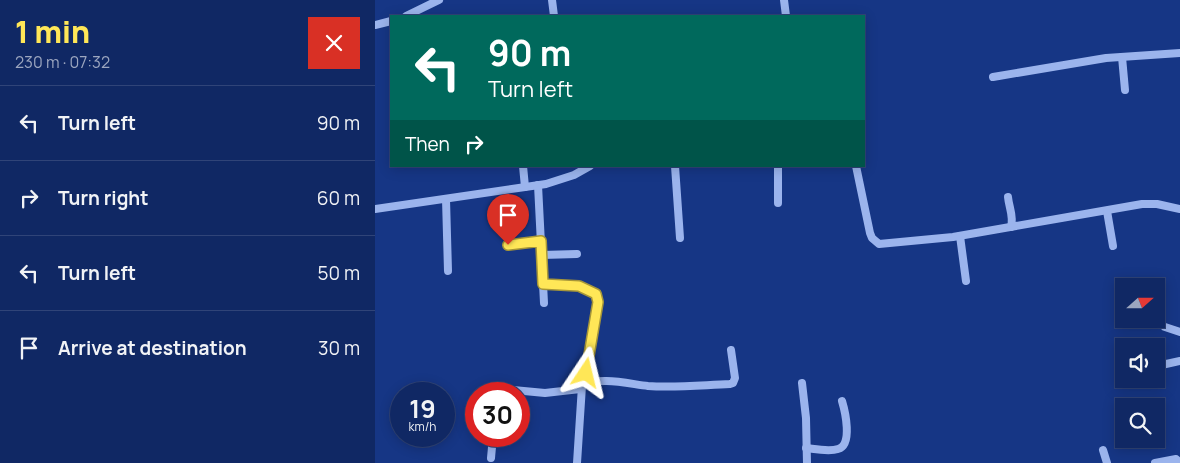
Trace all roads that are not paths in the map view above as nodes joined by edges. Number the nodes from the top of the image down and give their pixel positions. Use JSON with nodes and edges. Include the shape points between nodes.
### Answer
{"nodes":[{"id":1,"x":439,"y":0,"type":"edge"},
{"id":2,"x":551,"y":0,"type":"edge"},
{"id":3,"x":784,"y":0,"type":"edge"},
{"id":4,"x":408,"y":15,"type":"edge"},
{"id":5,"x":554,"y":15,"type":"edge"},
{"id":6,"x":786,"y":15,"type":"edge"},
{"id":7,"x":390,"y":21,"type":"edge"},
{"id":8,"x":375,"y":25,"type":"edge"},
{"id":9,"x":1180,"y":53,"type":"edge"},
{"id":10,"x":1122,"y":57,"type":"junction"},
{"id":11,"x":993,"y":77,"type":"dead end"},
{"id":12,"x":1125,"y":90,"type":"dead end"},
{"id":13,"x":523,"y":167,"type":"edge"},
{"id":14,"x":675,"y":167,"type":"edge"},
{"id":15,"x":778,"y":167,"type":"edge"},
{"id":16,"x":856,"y":167,"type":"edge"},
{"id":17,"x":580,"y":169,"type":"edge"},
{"id":18,"x":538,"y":185,"type":"junction"},
{"id":19,"x":525,"y":187,"type":"junction"},
{"id":20,"x":1009,"y":197,"type":"dead end"},
{"id":21,"x":446,"y":199,"type":"junction"},
{"id":22,"x":778,"y":203,"type":"dead end"},
{"id":23,"x":375,"y":209,"type":"edge"},
{"id":24,"x":1180,"y":209,"type":"edge"},
{"id":25,"x":1107,"y":211,"type":"junction"},
{"id":26,"x":1011,"y":227,"type":"junction"},
{"id":27,"x":961,"y":236,"type":"junction"},
{"id":28,"x":680,"y":238,"type":"dead end"},
{"id":29,"x":541,"y":241,"type":"junction"},
{"id":30,"x":508,"y":245,"type":"dead end"},
{"id":31,"x":1113,"y":246,"type":"dead end"},
{"id":32,"x":577,"y":254,"type":"dead end"},
{"id":33,"x":542,"y":255,"type":"junction"},
{"id":34,"x":448,"y":271,"type":"dead end"},
{"id":35,"x":966,"y":281,"type":"dead end"},
{"id":36,"x":543,"y":284,"type":"junction"},
{"id":37,"x":544,"y":303,"type":"dead end"},
{"id":38,"x":1165,"y":327,"type":"dead end"},
{"id":39,"x":1180,"y":332,"type":"edge"},
{"id":40,"x":731,"y":350,"type":"dead end"},
{"id":41,"x":1180,"y":361,"type":"edge"},
{"id":42,"x":1165,"y":364,"type":"edge"},
{"id":43,"x":802,"y":383,"type":"dead end"},
{"id":44,"x":582,"y":387,"type":"junction"},
{"id":45,"x":530,"y":392,"type":"edge"},
{"id":46,"x":842,"y":401,"type":"dead end"},
{"id":47,"x":492,"y":447,"type":"edge"},
{"id":48,"x":806,"y":448,"type":"junction"},
{"id":49,"x":1103,"y":450,"type":"dead end"},
{"id":50,"x":491,"y":458,"type":"dead end"},
{"id":51,"x":577,"y":463,"type":"edge"},
{"id":52,"x":807,"y":463,"type":"edge"},
{"id":53,"x":1107,"y":463,"type":"edge"},
{"id":54,"x":1155,"y":463,"type":"edge"},
{"id":55,"x":1180,"y":463,"type":"edge"}],
"edges":[{"from":1,"to":4,"type":"street"},
{"from":2,"to":5,"type":"street"},
{"from":3,"to":6,"type":"street"},
{"from":7,"to":8,"type":"street"},
{"from":9,"to":10,"type":"street"},
{"from":10,"to":11,"type":"street"},
{"from":10,"to":12,"type":"street"},
{"from":13,"to":19,"type":"street"},
{"from":14,"to":28,"type":"street"},
{"from":15,"to":22,"type":"street"},
{"from":16,"to":27,"type":"street","via":[[870,233],[875,242],[884,244]]},
{"from":17,"to":18,"type":"street","via":[[562,180]]},
{"from":18,"to":19,"type":"street"},
{"from":18,"to":29,"type":"street"},
{"from":19,"to":21,"type":"street"},
{"from":20,"to":26,"type":"street","via":[[1013,218]]},
{"from":21,"to":23,"type":"street"},
{"from":21,"to":34,"type":"street"},
{"from":24,"to":25,"type":"street","via":[[1157,204]]},
{"from":25,"to":26,"type":"street"},
{"from":25,"to":31,"type":"street"},
{"from":26,"to":27,"type":"street"},
{"from":27,"to":35,"type":"street"},
{"from":29,"to":30,"type":"street"},
{"from":29,"to":33,"type":"street"},
{"from":32,"to":33,"type":"street"},
{"from":33,"to":36,"type":"street"},
{"from":36,"to":37,"type":"street"},
{"from":36,"to":44,"type":"street","via":[[579,286],[598,297]]},
{"from":38,"to":39,"type":"street"},
{"from":40,"to":44,"type":"street","via":[[735,378],[730,384],[646,386],[622,382]]},
{"from":41,"to":42,"type":"street"},
{"from":43,"to":48,"type":"street"},
{"from":44,"to":45,"type":"street","via":[[545,393]]},
{"from":44,"to":51,"type":"street"},
{"from":46,"to":48,"type":"street","via":[[847,426],[842,447],[835,450]]},
{"from":47,"to":50,"type":"street"},
{"from":48,"to":52,"type":"street"},
{"from":49,"to":53,"type":"street"},
{"from":54,"to":55,"type":"street","via":[[1176,459]]}]}
